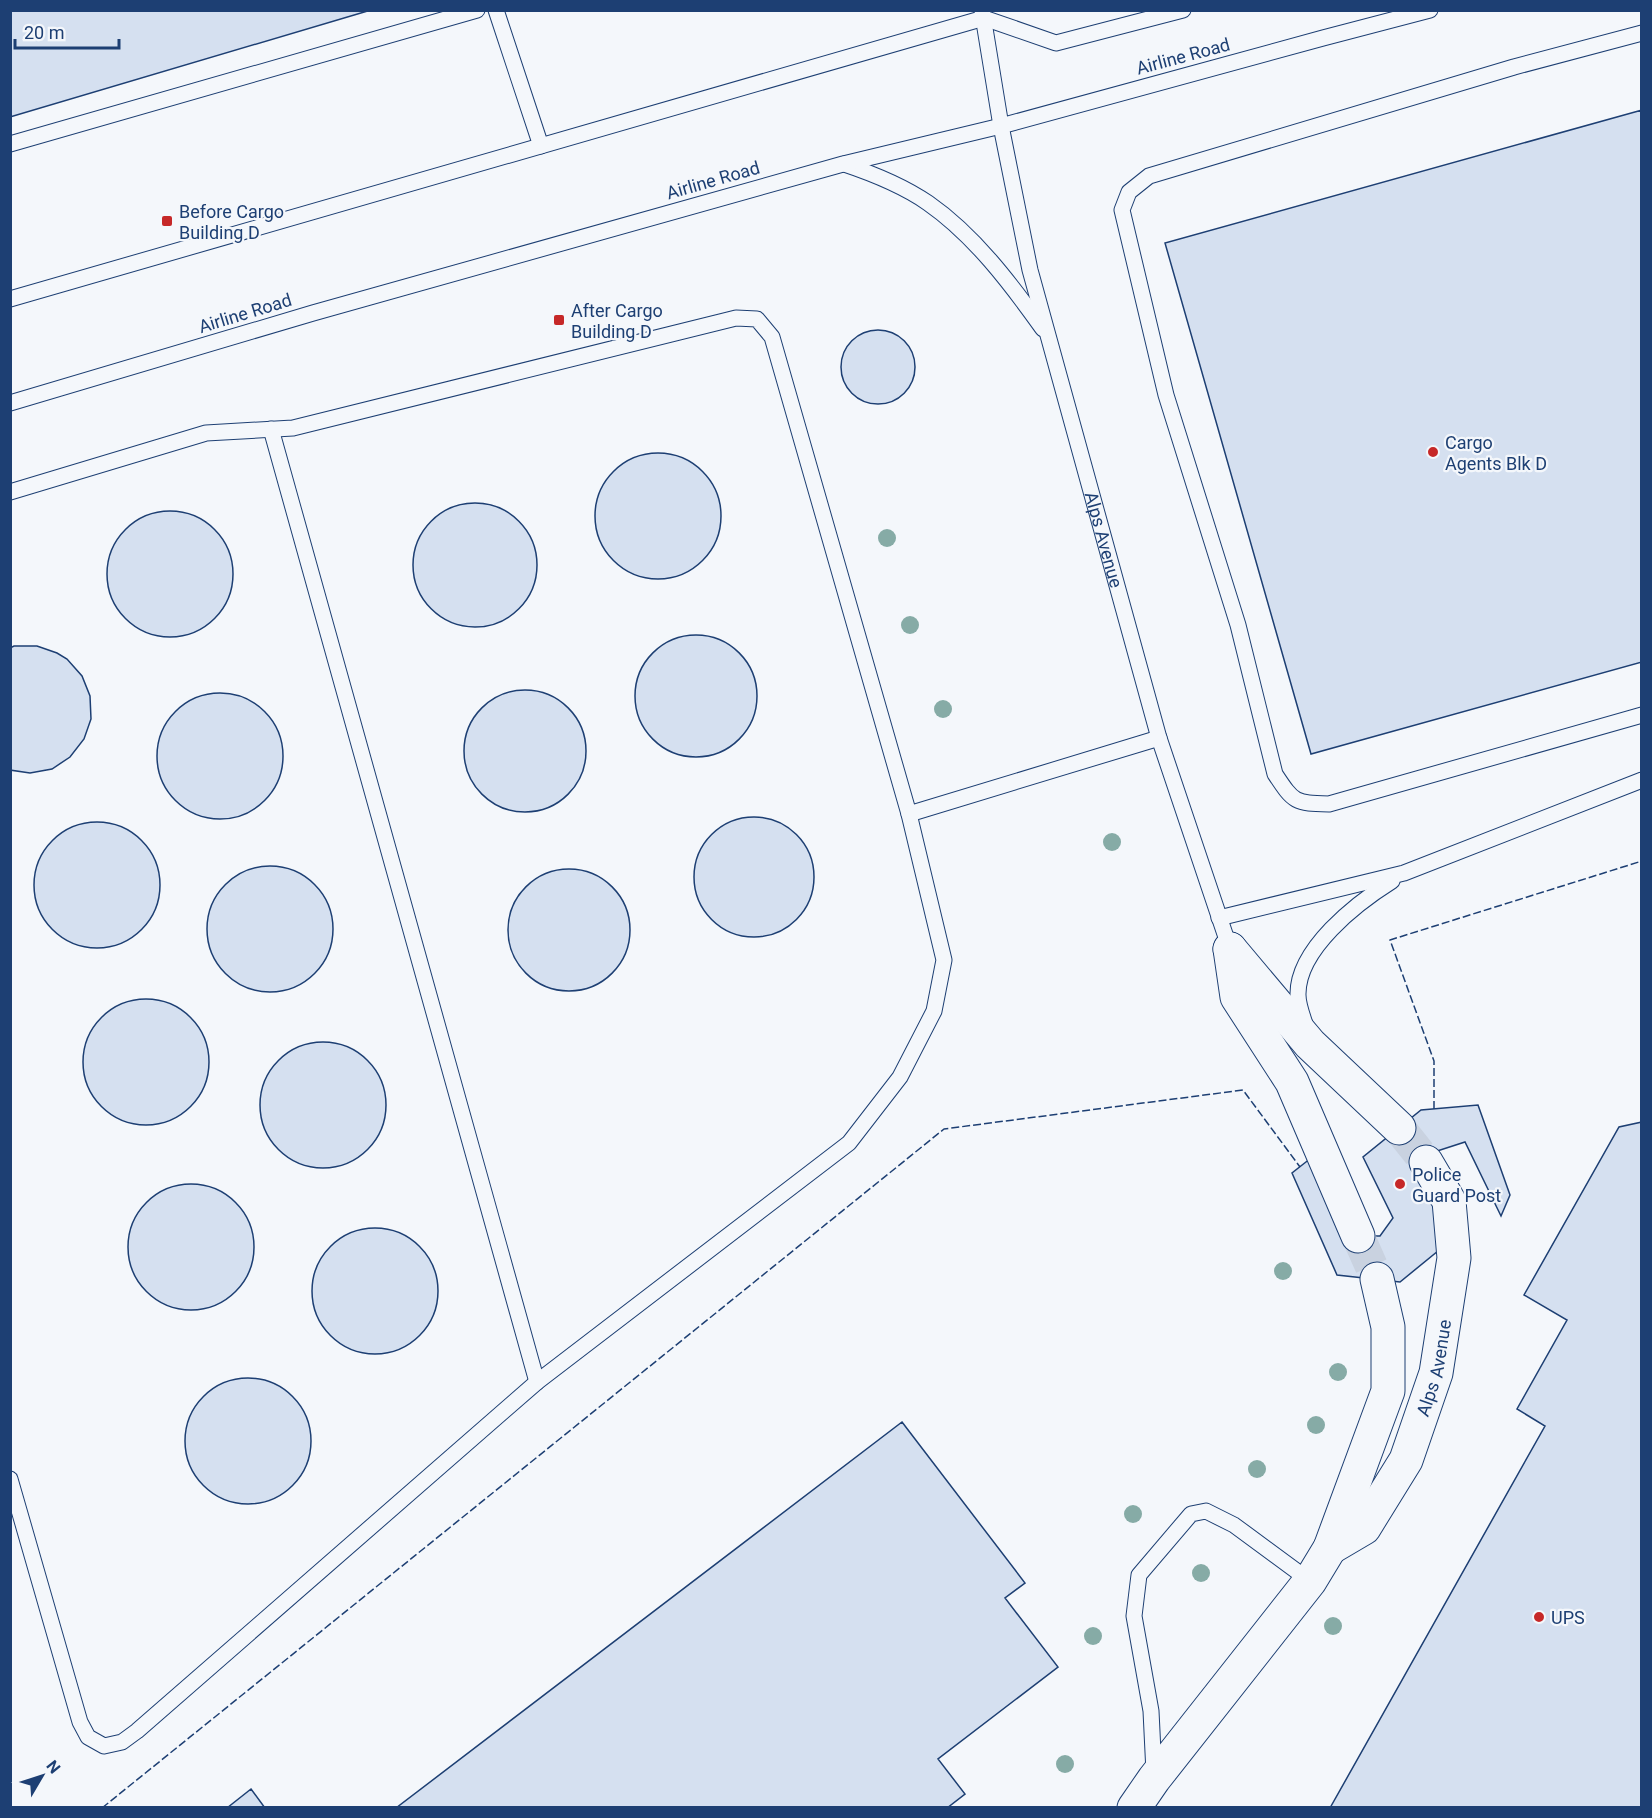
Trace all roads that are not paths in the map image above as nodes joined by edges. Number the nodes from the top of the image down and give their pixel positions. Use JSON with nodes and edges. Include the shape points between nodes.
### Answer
{"nodes":[{"id":1,"x":477,"y":10,"type":"edge"},
{"id":2,"x":496,"y":10,"type":"edge"},
{"id":3,"x":1183,"y":10,"type":"edge"},
{"id":4,"x":1430,"y":10,"type":"edge"},
{"id":5,"x":983,"y":14,"type":"edge"},
{"id":6,"x":1641,"y":33,"type":"edge"},
{"id":7,"x":1001,"y":126,"type":"junction"},
{"id":8,"x":10,"y":144,"type":"edge"},
{"id":9,"x":541,"y":146,"type":"junction"},
{"id":10,"x":843,"y":164,"type":"junction"},
{"id":11,"x":10,"y":299,"type":"edge"},
{"id":12,"x":1050,"y":339,"type":"junction"},
{"id":13,"x":10,"y":403,"type":"edge"},
{"id":14,"x":271,"y":429,"type":"junction"},
{"id":15,"x":10,"y":492,"type":"edge"},
{"id":16,"x":1641,"y":715,"type":"edge"},
{"id":17,"x":1159,"y":738,"type":"junction"},
{"id":18,"x":1641,"y":780,"type":"edge"},
{"id":19,"x":909,"y":814,"type":"junction"},
{"id":20,"x":1404,"y":873,"type":"junction"},
{"id":21,"x":1219,"y":918,"type":"junction"},
{"id":22,"x":1230,"y":949,"type":"junction"},
{"id":23,"x":1310,"y":1044,"type":"junction"},
{"id":24,"x":1399,"y":1128,"type":"tunnel mouth"},
{"id":25,"x":1426,"y":1162,"type":"tunnel mouth"},
{"id":26,"x":1358,"y":1236,"type":"tunnel mouth"},
{"id":27,"x":1377,"y":1279,"type":"tunnel mouth"},
{"id":28,"x":537,"y":1382,"type":"junction"},
{"id":29,"x":10,"y":1479,"type":"edge"},
{"id":30,"x":16,"y":1521,"type":"edge"},
{"id":31,"x":1330,"y":1548,"type":"junction"},
{"id":32,"x":1310,"y":1581,"type":"junction"},
{"id":33,"x":1154,"y":1779,"type":"junction"},
{"id":34,"x":1134,"y":1808,"type":"edge"}],
"edges":[{"from":1,"to":8,"type":"lane"},
{"from":2,"to":9,"type":"lane"},
{"from":3,"to":5,"type":"lane","via":[[1056,43]]},
{"from":4,"to":7,"type":"lane","name":"Airline Road"},
{"from":5,"to":7,"type":"lane","name":"Alps Avenue"},
{"from":5,"to":9,"type":"lane"},
{"from":6,"to":16,"type":"lane","via":[[1502,70],[1149,176],[1130,192],[1122,210],[1166,395],[1238,625],[1275,774],[1287,792],[1301,803],[1329,804]]},
{"from":7,"to":10,"type":"lane","name":"Airline Road"},
{"from":7,"to":12,"type":"lane","name":"Alps Avenue","via":[[1030,270]]},
{"from":9,"to":11,"type":"lane"},
{"from":10,"to":12,"type":"lane","via":[[901,187],[953,224],[1020,296]]},
{"from":10,"to":13,"type":"lane","name":"Airline Road"},
{"from":12,"to":17,"type":"lane","name":"Alps Avenue"},
{"from":14,"to":15,"type":"lane","via":[[206,433]]},
{"from":14,"to":19,"type":"lane","via":[[293,428],[736,318],[757,319],[772,337]]},
{"from":14,"to":28,"type":"lane"},
{"from":17,"to":19,"type":"lane"},
{"from":17,"to":21,"type":"lane","name":"Alps Avenue"},
{"from":18,"to":20,"type":"lane"},
{"from":19,"to":28,"type":"lane","via":[[944,960],[934,1011],[900,1077],[849,1143]]},
{"from":20,"to":21,"type":"lane"},
{"from":20,"to":23,"type":"lane","via":[[1359,903],[1315,949],[1302,974],[1298,995]]},
{"from":21,"to":22,"type":"lane","name":"Alps Avenue"},
{"from":22,"to":23,"type":"street","name":"Alps Avenue"},
{"from":22,"to":26,"type":"street","name":"Alps Avenue","via":[[1237,997],[1292,1082]]},
{"from":23,"to":24,"type":"street","name":"Alps Avenue"},
{"from":25,"to":31,"type":"street","name":"Alps Avenue","via":[[1449,1201],[1454,1258],[1436,1373],[1406,1460],[1364,1527]]},
{"from":27,"to":31,"type":"street","name":"Alps Avenue","via":[[1388,1327],[1388,1391]]},
{"from":28,"to":30,"type":"lane","via":[[122,1742],[104,1746],[88,1737],[80,1722]]},
{"from":29,"to":30,"type":"lane"},
{"from":31,"to":32,"type":"street","name":"Alps Avenue"},
{"from":32,"to":33,"type":"street","name":"Alps Avenue"},
{"from":32,"to":33,"type":"lane","via":[[1234,1525],[1206,1511],[1191,1515],[1139,1575],[1134,1616],[1151,1711]]},
{"from":33,"to":34,"type":"street","name":"Alps Avenue"}]}
